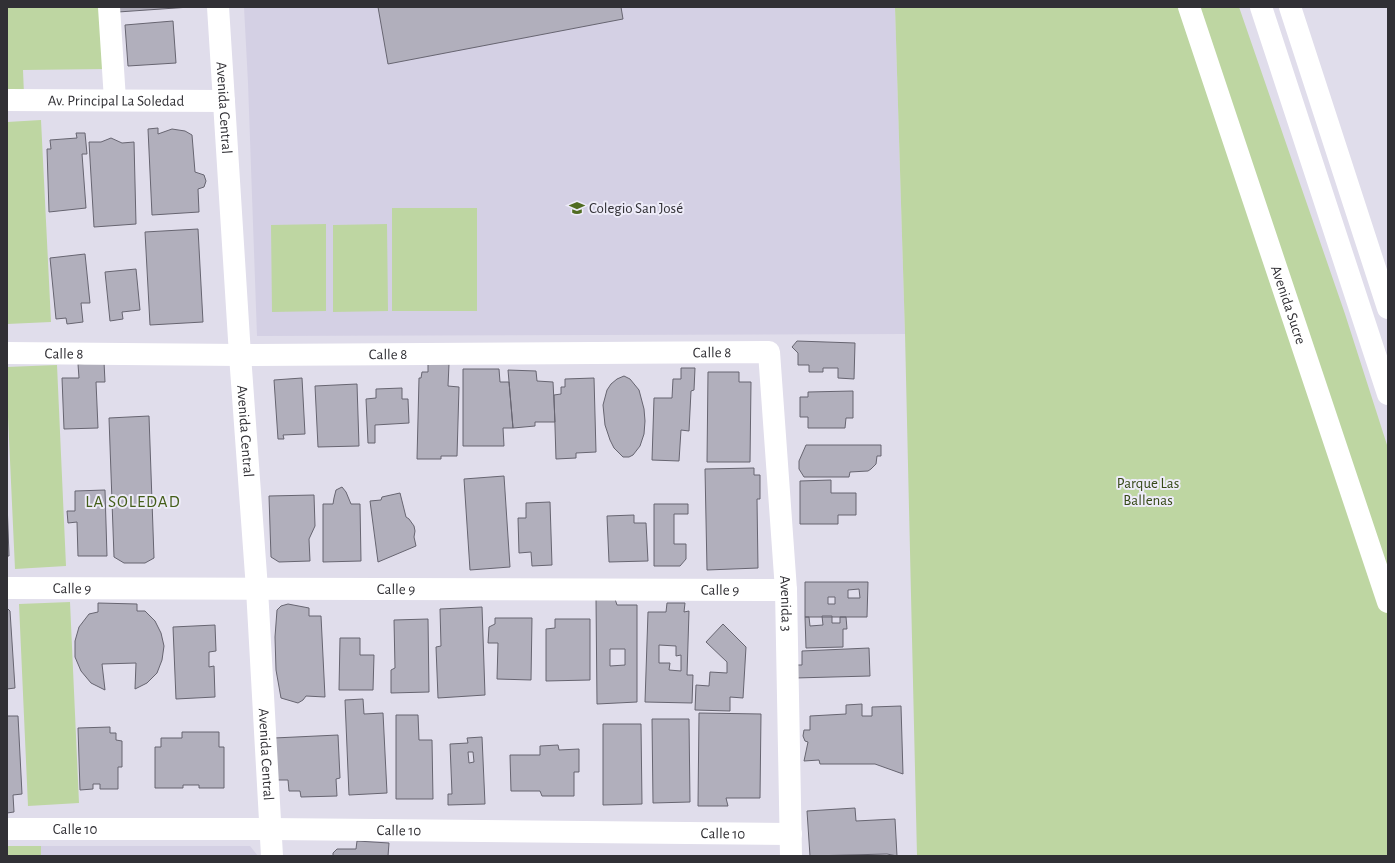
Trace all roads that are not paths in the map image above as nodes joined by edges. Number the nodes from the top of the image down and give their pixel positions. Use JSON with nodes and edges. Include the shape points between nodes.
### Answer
{"nodes":[{"id":1,"x":109,"y":7,"type":"edge"},
{"id":2,"x":218,"y":7,"type":"edge"},
{"id":3,"x":1189,"y":7,"type":"edge"},
{"id":4,"x":1262,"y":7,"type":"edge"},
{"id":5,"x":1290,"y":7,"type":"edge"},
{"id":6,"x":7,"y":100,"type":"edge"},
{"id":7,"x":115,"y":100,"type":"junction"},
{"id":8,"x":224,"y":101,"type":"junction"},
{"id":9,"x":1388,"y":308,"type":"edge"},
{"id":10,"x":769,"y":352,"type":"joint"},
{"id":11,"x":7,"y":353,"type":"edge"},
{"id":12,"x":240,"y":355,"type":"junction"},
{"id":13,"x":1388,"y":394,"type":"edge"},
{"id":14,"x":7,"y":588,"type":"edge"},
{"id":15,"x":257,"y":589,"type":"junction"},
{"id":16,"x":786,"y":590,"type":"junction"},
{"id":17,"x":1388,"y":602,"type":"edge"},
{"id":18,"x":7,"y":829,"type":"edge"},
{"id":19,"x":270,"y":829,"type":"junction"},
{"id":20,"x":791,"y":834,"type":"junction"},
{"id":21,"x":272,"y":856,"type":"edge"},
{"id":22,"x":792,"y":856,"type":"edge"}],
"edges":[{"from":1,"to":7,"type":"street"},
{"from":2,"to":8,"type":"street","name":"Avenida Central"},
{"from":3,"to":17,"type":"street","name":"Avenida Sucre"},
{"from":4,"to":13,"type":"street"},
{"from":5,"to":9,"type":"street"},
{"from":6,"to":7,"type":"street","name":"Av. Principal La Soledad"},
{"from":7,"to":8,"type":"street","name":"Av. Principal La Soledad"},
{"from":8,"to":12,"type":"street","name":"Avenida Central"},
{"from":10,"to":12,"type":"street","name":"Calle 8"},
{"from":10,"to":16,"type":"street","name":"Avenida 3"},
{"from":11,"to":12,"type":"street","name":"Calle 8"},
{"from":12,"to":15,"type":"street","name":"Avenida Central"},
{"from":14,"to":15,"type":"street","name":"Calle 9"},
{"from":15,"to":16,"type":"street","name":"Calle 9"},
{"from":15,"to":19,"type":"street","name":"Avenida Central"},
{"from":16,"to":20,"type":"street","name":"Avenida 3"},
{"from":18,"to":19,"type":"street","name":"Calle 10"},
{"from":19,"to":20,"type":"street","name":"Calle 10"},
{"from":19,"to":21,"type":"street","name":"Avenida Central"},
{"from":20,"to":22,"type":"street","name":"Avenida 3"}]}
